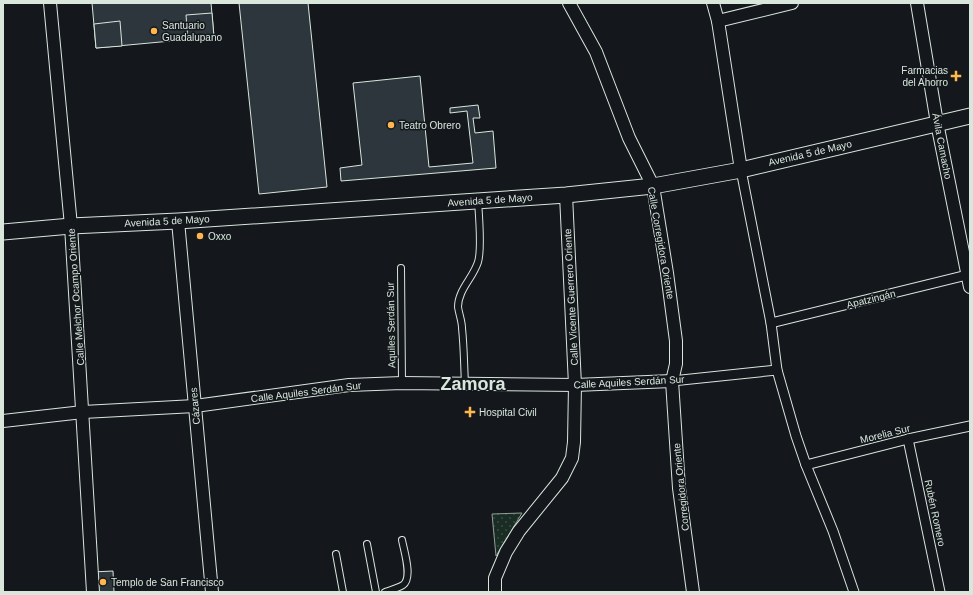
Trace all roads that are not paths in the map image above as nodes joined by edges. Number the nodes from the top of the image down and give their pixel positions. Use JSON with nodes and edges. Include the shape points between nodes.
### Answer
{"nodes":[{"id":1,"x":50,"y":3,"type":"edge"},
{"id":2,"x":569,"y":3,"type":"edge"},
{"id":3,"x":713,"y":3,"type":"edge"},
{"id":4,"x":792,"y":3,"type":"edge"},
{"id":5,"x":917,"y":3,"type":"edge"},
{"id":6,"x":718,"y":21,"type":"junction"},
{"id":7,"x":970,"y":116,"type":"edge"},
{"id":8,"x":937,"y":123,"type":"junction"},
{"id":9,"x":741,"y":170,"type":"junction"},
{"id":10,"x":652,"y":186,"type":"junction"},
{"id":11,"x":566,"y":195,"type":"junction"},
{"id":12,"x":478,"y":201,"type":"junction"},
{"id":13,"x":178,"y":221,"type":"junction"},
{"id":14,"x":71,"y":226,"type":"junction"},
{"id":15,"x":3,"y":232,"type":"edge"},
{"id":16,"x":401,"y":268,"type":"dead end"},
{"id":17,"x":969,"y":275,"type":"edge"},
{"id":18,"x":970,"y":288,"type":"edge"},
{"id":19,"x":771,"y":323,"type":"junction"},
{"id":20,"x":777,"y":370,"type":"junction"},
{"id":21,"x":672,"y":381,"type":"junction"},
{"id":22,"x":402,"y":383,"type":"junction"},
{"id":23,"x":465,"y":384,"type":"junction"},
{"id":24,"x":575,"y":385,"type":"junction"},
{"id":25,"x":194,"y":406,"type":"junction"},
{"id":26,"x":83,"y":412,"type":"junction"},
{"id":27,"x":3,"y":421,"type":"edge"},
{"id":28,"x":970,"y":426,"type":"edge"},
{"id":29,"x":908,"y":439,"type":"junction"},
{"id":30,"x":806,"y":465,"type":"junction"},
{"id":31,"x":402,"y":540,"type":"dead end"},
{"id":32,"x":367,"y":544,"type":"dead end"},
{"id":33,"x":336,"y":554,"type":"dead end"},
{"id":34,"x":93,"y":592,"type":"edge"},
{"id":35,"x":212,"y":592,"type":"edge"},
{"id":36,"x":343,"y":592,"type":"edge"},
{"id":37,"x":376,"y":592,"type":"edge"},
{"id":38,"x":385,"y":592,"type":"edge"},
{"id":39,"x":495,"y":592,"type":"edge"},
{"id":40,"x":693,"y":592,"type":"edge"},
{"id":41,"x":854,"y":592,"type":"edge"},
{"id":42,"x":940,"y":592,"type":"edge"}],
"edges":[{"from":1,"to":14,"type":"street","name":"Calle Melchor Ocampo Oriente"},
{"from":2,"to":10,"type":"street","name":"Calle Corregidora Oriente","via":[[596,52],[629,138]]},
{"from":3,"to":6,"type":"street"},
{"from":4,"to":6,"type":"street"},
{"from":5,"to":8,"type":"street","name":"Ávila Camacho"},
{"from":6,"to":9,"type":"street"},
{"from":7,"to":8,"type":"street","name":"Avenida 5 de Mayo"},
{"from":8,"to":9,"type":"street","name":"Avenida 5 de Mayo"},
{"from":8,"to":17,"type":"street","name":"Ávila Camacho"},
{"from":9,"to":10,"type":"street","name":"Avenida 5 de Mayo"},
{"from":9,"to":19,"type":"street"},
{"from":10,"to":11,"type":"street","name":"Avenida 5 de Mayo"},
{"from":10,"to":21,"type":"street","name":"Calle Corregidora Oriente","via":[[676,341],[676,364]]},
{"from":11,"to":12,"type":"street","name":"Avenida 5 de Mayo"},
{"from":11,"to":24,"type":"street","name":"Calle Vicente Guerrero Oriente"},
{"from":12,"to":13,"type":"street","name":"Avenida 5 de Mayo"},
{"from":12,"to":23,"type":"lane","via":[[478,260],[460,295],[458,307],[464,344]]},
{"from":13,"to":14,"type":"street","name":"Avenida 5 de Mayo"},
{"from":13,"to":25,"type":"street","name":"Cázares"},
{"from":14,"to":15,"type":"street","name":"Avenida 5 de Mayo"},
{"from":14,"to":26,"type":"street","name":"Calle Melchor Ocampo Oriente"},
{"from":16,"to":22,"type":"lane","name":"Aquiles Serdán Sur"},
{"from":17,"to":18,"type":"street","name":"Ávila Camacho"},
{"from":17,"to":19,"type":"street","name":"Apatzingán"},
{"from":19,"to":20,"type":"street"},
{"from":20,"to":21,"type":"street","name":"Calle Aquiles Serdán Sur"},
{"from":20,"to":30,"type":"street"},
{"from":21,"to":24,"type":"street","name":"Calle Aquiles Serdán Sur"},
{"from":21,"to":40,"type":"street","name":"Corregidora Oriente","via":[[680,488]]},
{"from":22,"to":23,"type":"street","name":"Calle Aquiles Serdán Sur"},
{"from":22,"to":25,"type":"street","name":"Calle Aquiles Serdán Sur","via":[[349,385]]},
{"from":23,"to":24,"type":"street","name":"Calle Aquiles Serdán Sur"},
{"from":24,"to":39,"type":"street","name":"Calle Vicente Guerrero Oriente","via":[[572,458],[562,478],[519,531],[506,552],[495,578]]},
{"from":25,"to":26,"type":"street","name":"Calle Aquiles Serdán Sur"},
{"from":25,"to":35,"type":"street","name":"Cázares"},
{"from":26,"to":27,"type":"street","name":"Calle Aquiles Serdán Sur"},
{"from":26,"to":34,"type":"street","name":"Calle Melchor Ocampo Oriente"},
{"from":28,"to":29,"type":"street","name":"Morelia Sur"},
{"from":29,"to":30,"type":"street","name":"Morelia Sur"},
{"from":29,"to":42,"type":"street","name":"Rubén Romero"},
{"from":30,"to":41,"type":"street"},
{"from":31,"to":38,"type":"lane","via":[[408,579],[404,585]]},
{"from":32,"to":37,"type":"lane"},
{"from":33,"to":36,"type":"lane"}]}
